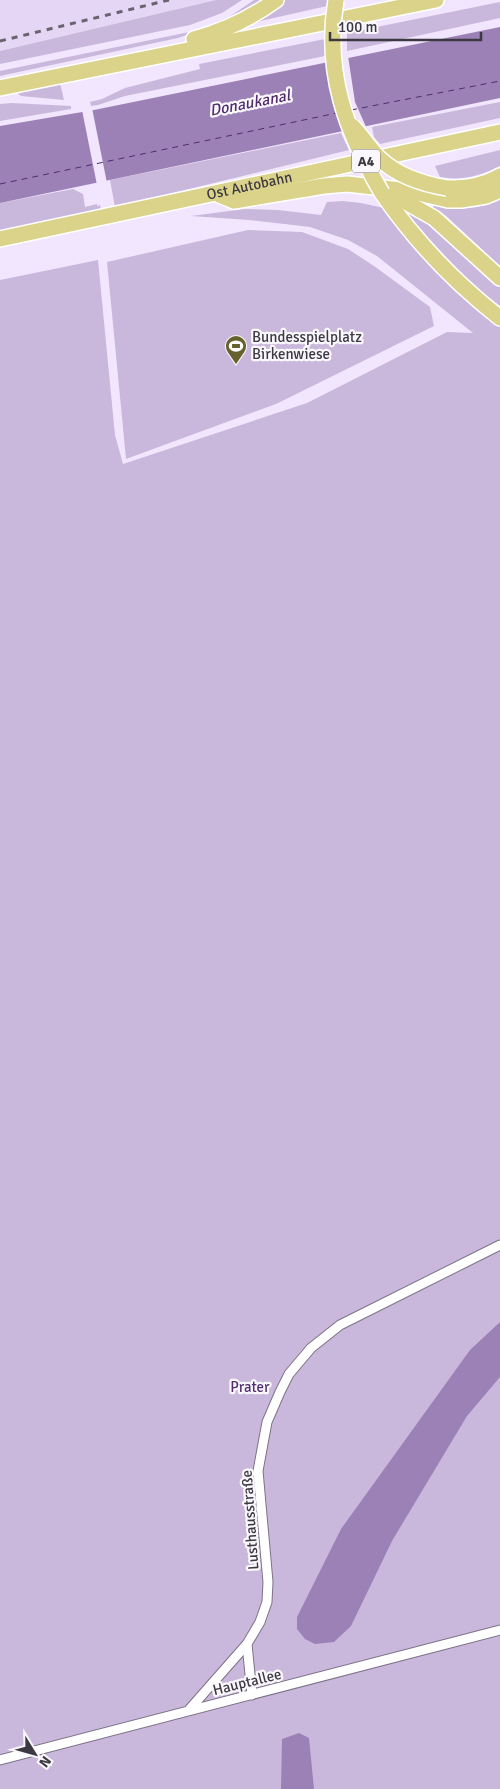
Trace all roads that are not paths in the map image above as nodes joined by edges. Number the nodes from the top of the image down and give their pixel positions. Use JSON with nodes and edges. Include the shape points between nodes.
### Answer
{"nodes":[{"id":1,"x":276,"y":0,"type":"edge"},
{"id":2,"x":336,"y":0,"type":"edge"},
{"id":3,"x":388,"y":0,"type":"edge"},
{"id":4,"x":436,"y":0,"type":"edge"},
{"id":5,"x":155,"y":56,"type":"junction"},
{"id":6,"x":0,"y":88,"type":"edge"},
{"id":7,"x":345,"y":117,"type":"junction"},
{"id":8,"x":500,"y":132,"type":"edge"},
{"id":9,"x":500,"y":176,"type":"edge"},
{"id":10,"x":380,"y":187,"type":"junction"},
{"id":11,"x":500,"y":190,"type":"edge"},
{"id":12,"x":217,"y":194,"type":"junction"},
{"id":13,"x":0,"y":239,"type":"edge"},
{"id":14,"x":500,"y":278,"type":"edge"},
{"id":15,"x":500,"y":318,"type":"edge"},
{"id":16,"x":500,"y":1245,"type":"edge"},
{"id":17,"x":500,"y":1630,"type":"edge"},
{"id":18,"x":247,"y":1644,"type":"junction"},
{"id":19,"x":252,"y":1695,"type":"junction"},
{"id":20,"x":188,"y":1711,"type":"junction"},
{"id":21,"x":0,"y":1760,"type":"edge"}],
"edges":[{"from":1,"to":5,"type":"highway","via":[[232,27],[162,48]]},
{"from":2,"to":7,"type":"highway","bridge":true,"via":[[333,60]]},
{"from":3,"to":5,"type":"highway"},
{"from":4,"to":5,"type":"highway"},
{"from":5,"to":6,"type":"highway"},
{"from":7,"to":9,"type":"highway","bridge":true,"via":[[390,167],[412,179],[447,188],[472,187]]},
{"from":7,"to":15,"type":"highway","bridge":true,"via":[[370,173],[400,219],[438,264]]},
{"from":8,"to":12,"type":"highway","name":"Ost Autobahn","number":"A4"},
{"from":10,"to":11,"type":"highway","via":[[448,200],[474,199]]},
{"from":10,"to":12,"type":"highway","via":[[335,184],[234,202]]},
{"from":10,"to":14,"type":"highway","via":[[434,218]]},
{"from":12,"to":13,"type":"highway","name":"Ost Autobahn","number":"A4"},
{"from":16,"to":18,"type":"street","name":"Lusthausstraße","via":[[340,1324],[311,1348],[289,1374],[267,1422],[258,1471],[267,1602]]},
{"from":17,"to":19,"type":"street","name":"Hauptallee"},
{"from":18,"to":19,"type":"street"},
{"from":18,"to":20,"type":"street","name":"Lusthausstraße"},
{"from":19,"to":20,"type":"street","name":"Hauptallee"},
{"from":20,"to":21,"type":"street","name":"Hauptallee"}]}
